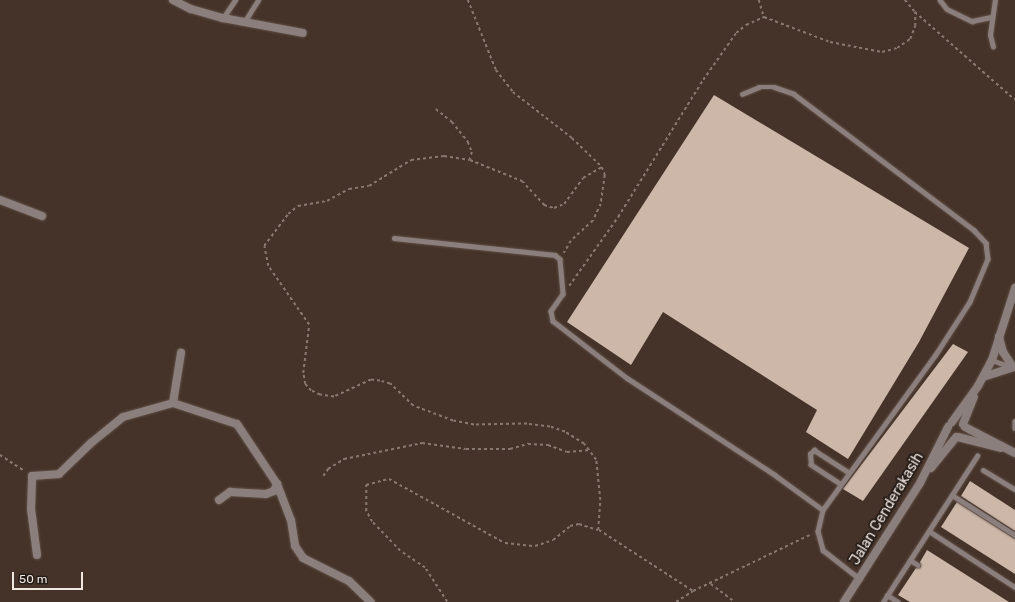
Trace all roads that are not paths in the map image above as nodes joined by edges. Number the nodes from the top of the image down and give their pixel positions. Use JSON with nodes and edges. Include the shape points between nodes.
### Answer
{"nodes":[{"id":1,"x":173,"y":0,"type":"edge"},
{"id":2,"x":236,"y":0,"type":"edge"},
{"id":3,"x":258,"y":0,"type":"edge"},
{"id":4,"x":940,"y":0,"type":"edge"},
{"id":5,"x":995,"y":0,"type":"edge"},
{"id":6,"x":991,"y":17,"type":"junction"},
{"id":7,"x":223,"y":18,"type":"junction"},
{"id":8,"x":245,"y":21,"type":"junction"},
{"id":9,"x":303,"y":33,"type":"dead end"},
{"id":10,"x":993,"y":47,"type":"dead end"},
{"id":11,"x":742,"y":94,"type":"dead end"},
{"id":12,"x":0,"y":200,"type":"edge"},
{"id":13,"x":42,"y":216,"type":"dead end"},
{"id":14,"x":394,"y":238,"type":"dead end"},
{"id":15,"x":1015,"y":288,"type":"edge"},
{"id":16,"x":999,"y":337,"type":"junction"},
{"id":17,"x":181,"y":352,"type":"dead end"},
{"id":18,"x":992,"y":360,"type":"junction"},
{"id":19,"x":1014,"y":368,"type":"edge"},
{"id":20,"x":983,"y":377,"type":"junction"},
{"id":21,"x":978,"y":386,"type":"junction"},
{"id":22,"x":173,"y":403,"type":"junction"},
{"id":23,"x":1015,"y":421,"type":"edge"},
{"id":24,"x":950,"y":424,"type":"junction"},
{"id":25,"x":964,"y":426,"type":"junction"},
{"id":26,"x":1015,"y":428,"type":"edge"},
{"id":27,"x":957,"y":437,"type":"junction"},
{"id":28,"x":1013,"y":452,"type":"edge"},
{"id":29,"x":977,"y":456,"type":"dead end"},
{"id":30,"x":983,"y":470,"type":"dead end"},
{"id":31,"x":848,"y":472,"type":"junction"},
{"id":32,"x":920,"y":483,"type":"junction"},
{"id":33,"x":277,"y":484,"type":"junction"},
{"id":34,"x":840,"y":484,"type":"junction"},
{"id":35,"x":1015,"y":489,"type":"edge"},
{"id":36,"x":952,"y":495,"type":"junction"},
{"id":37,"x":219,"y":500,"type":"dead end"},
{"id":38,"x":823,"y":510,"type":"junction"},
{"id":39,"x":929,"y":531,"type":"junction"},
{"id":40,"x":1015,"y":535,"type":"edge"},
{"id":41,"x":37,"y":555,"type":"dead end"},
{"id":42,"x":910,"y":560,"type":"junction"},
{"id":43,"x":918,"y":565,"type":"dead end"},
{"id":44,"x":860,"y":579,"type":"junction"},
{"id":45,"x":1015,"y":587,"type":"edge"},
{"id":46,"x":887,"y":595,"type":"junction"},
{"id":47,"x":371,"y":602,"type":"edge"},
{"id":48,"x":844,"y":602,"type":"edge"},
{"id":49,"x":883,"y":602,"type":"edge"},
{"id":50,"x":898,"y":602,"type":"edge"}],
"edges":[{"from":1,"to":7,"type":"street"},
{"from":2,"to":7,"type":"lane"},
{"from":3,"to":8,"type":"lane"},
{"from":4,"to":6,"type":"lane","via":[[947,9],[972,21]]},
{"from":5,"to":6,"type":"lane"},
{"from":6,"to":10,"type":"lane","via":[[990,35]]},
{"from":7,"to":8,"type":"street"},
{"from":8,"to":9,"type":"street"},
{"from":11,"to":31,"type":"lane","via":[[759,87],[774,87],[794,94],[974,230],[986,243],[988,259],[970,302],[923,373]]},
{"from":12,"to":13,"type":"street"},
{"from":14,"to":38,"type":"lane","via":[[555,255],[560,259],[563,294],[551,311],[553,321],[627,378],[776,475]]},
{"from":15,"to":16,"type":"street","name":"Jalan Cenderakasih"},
{"from":16,"to":18,"type":"street","name":"Jalan Cenderakasih"},
{"from":16,"to":19,"type":"street","via":[[1003,352]]},
{"from":17,"to":22,"type":"street"},
{"from":18,"to":19,"type":"lane"},
{"from":18,"to":20,"type":"street","name":"Jalan Cenderakasih"},
{"from":19,"to":20,"type":"street"},
{"from":20,"to":21,"type":"street","name":"Jalan Cenderakasih"},
{"from":21,"to":24,"type":"street","name":"Jalan Cenderakasih"},
{"from":21,"to":25,"type":"street"},
{"from":22,"to":33,"type":"street","via":[[237,424]]},
{"from":22,"to":41,"type":"street","via":[[123,417],[59,474],[32,476],[31,509]]},
{"from":23,"to":26,"type":"lane"},
{"from":24,"to":25,"type":"street","via":[[960,421]]},
{"from":24,"to":27,"type":"street","via":[[950,433]]},
{"from":24,"to":32,"type":"street","name":"Jalan Cenderakasih"},
{"from":25,"to":27,"type":"street","via":[[963,434]]},
{"from":25,"to":28,"type":"street"},
{"from":27,"to":28,"type":"street"},
{"from":27,"to":32,"type":"street"},
{"from":29,"to":36,"type":"lane"},
{"from":30,"to":35,"type":"lane"},
{"from":31,"to":34,"type":"lane"},
{"from":31,"to":34,"type":"lane","via":[[814,450],[810,454],[811,465]]},
{"from":32,"to":44,"type":"street","name":"Jalan Cenderakasih"},
{"from":33,"to":37,"type":"street","via":[[274,492],[230,492]]},
{"from":33,"to":47,"type":"street","via":[[291,520],[295,546],[303,558],[349,581]]},
{"from":34,"to":38,"type":"lane"},
{"from":36,"to":39,"type":"lane"},
{"from":36,"to":40,"type":"lane"},
{"from":38,"to":44,"type":"lane","via":[[818,531],[823,550]]},
{"from":39,"to":42,"type":"lane"},
{"from":39,"to":45,"type":"lane"},
{"from":42,"to":43,"type":"lane"},
{"from":42,"to":46,"type":"lane"},
{"from":44,"to":48,"type":"street","name":"Jalan Cenderakasih"},
{"from":46,"to":49,"type":"lane"},
{"from":46,"to":50,"type":"lane"}]}
